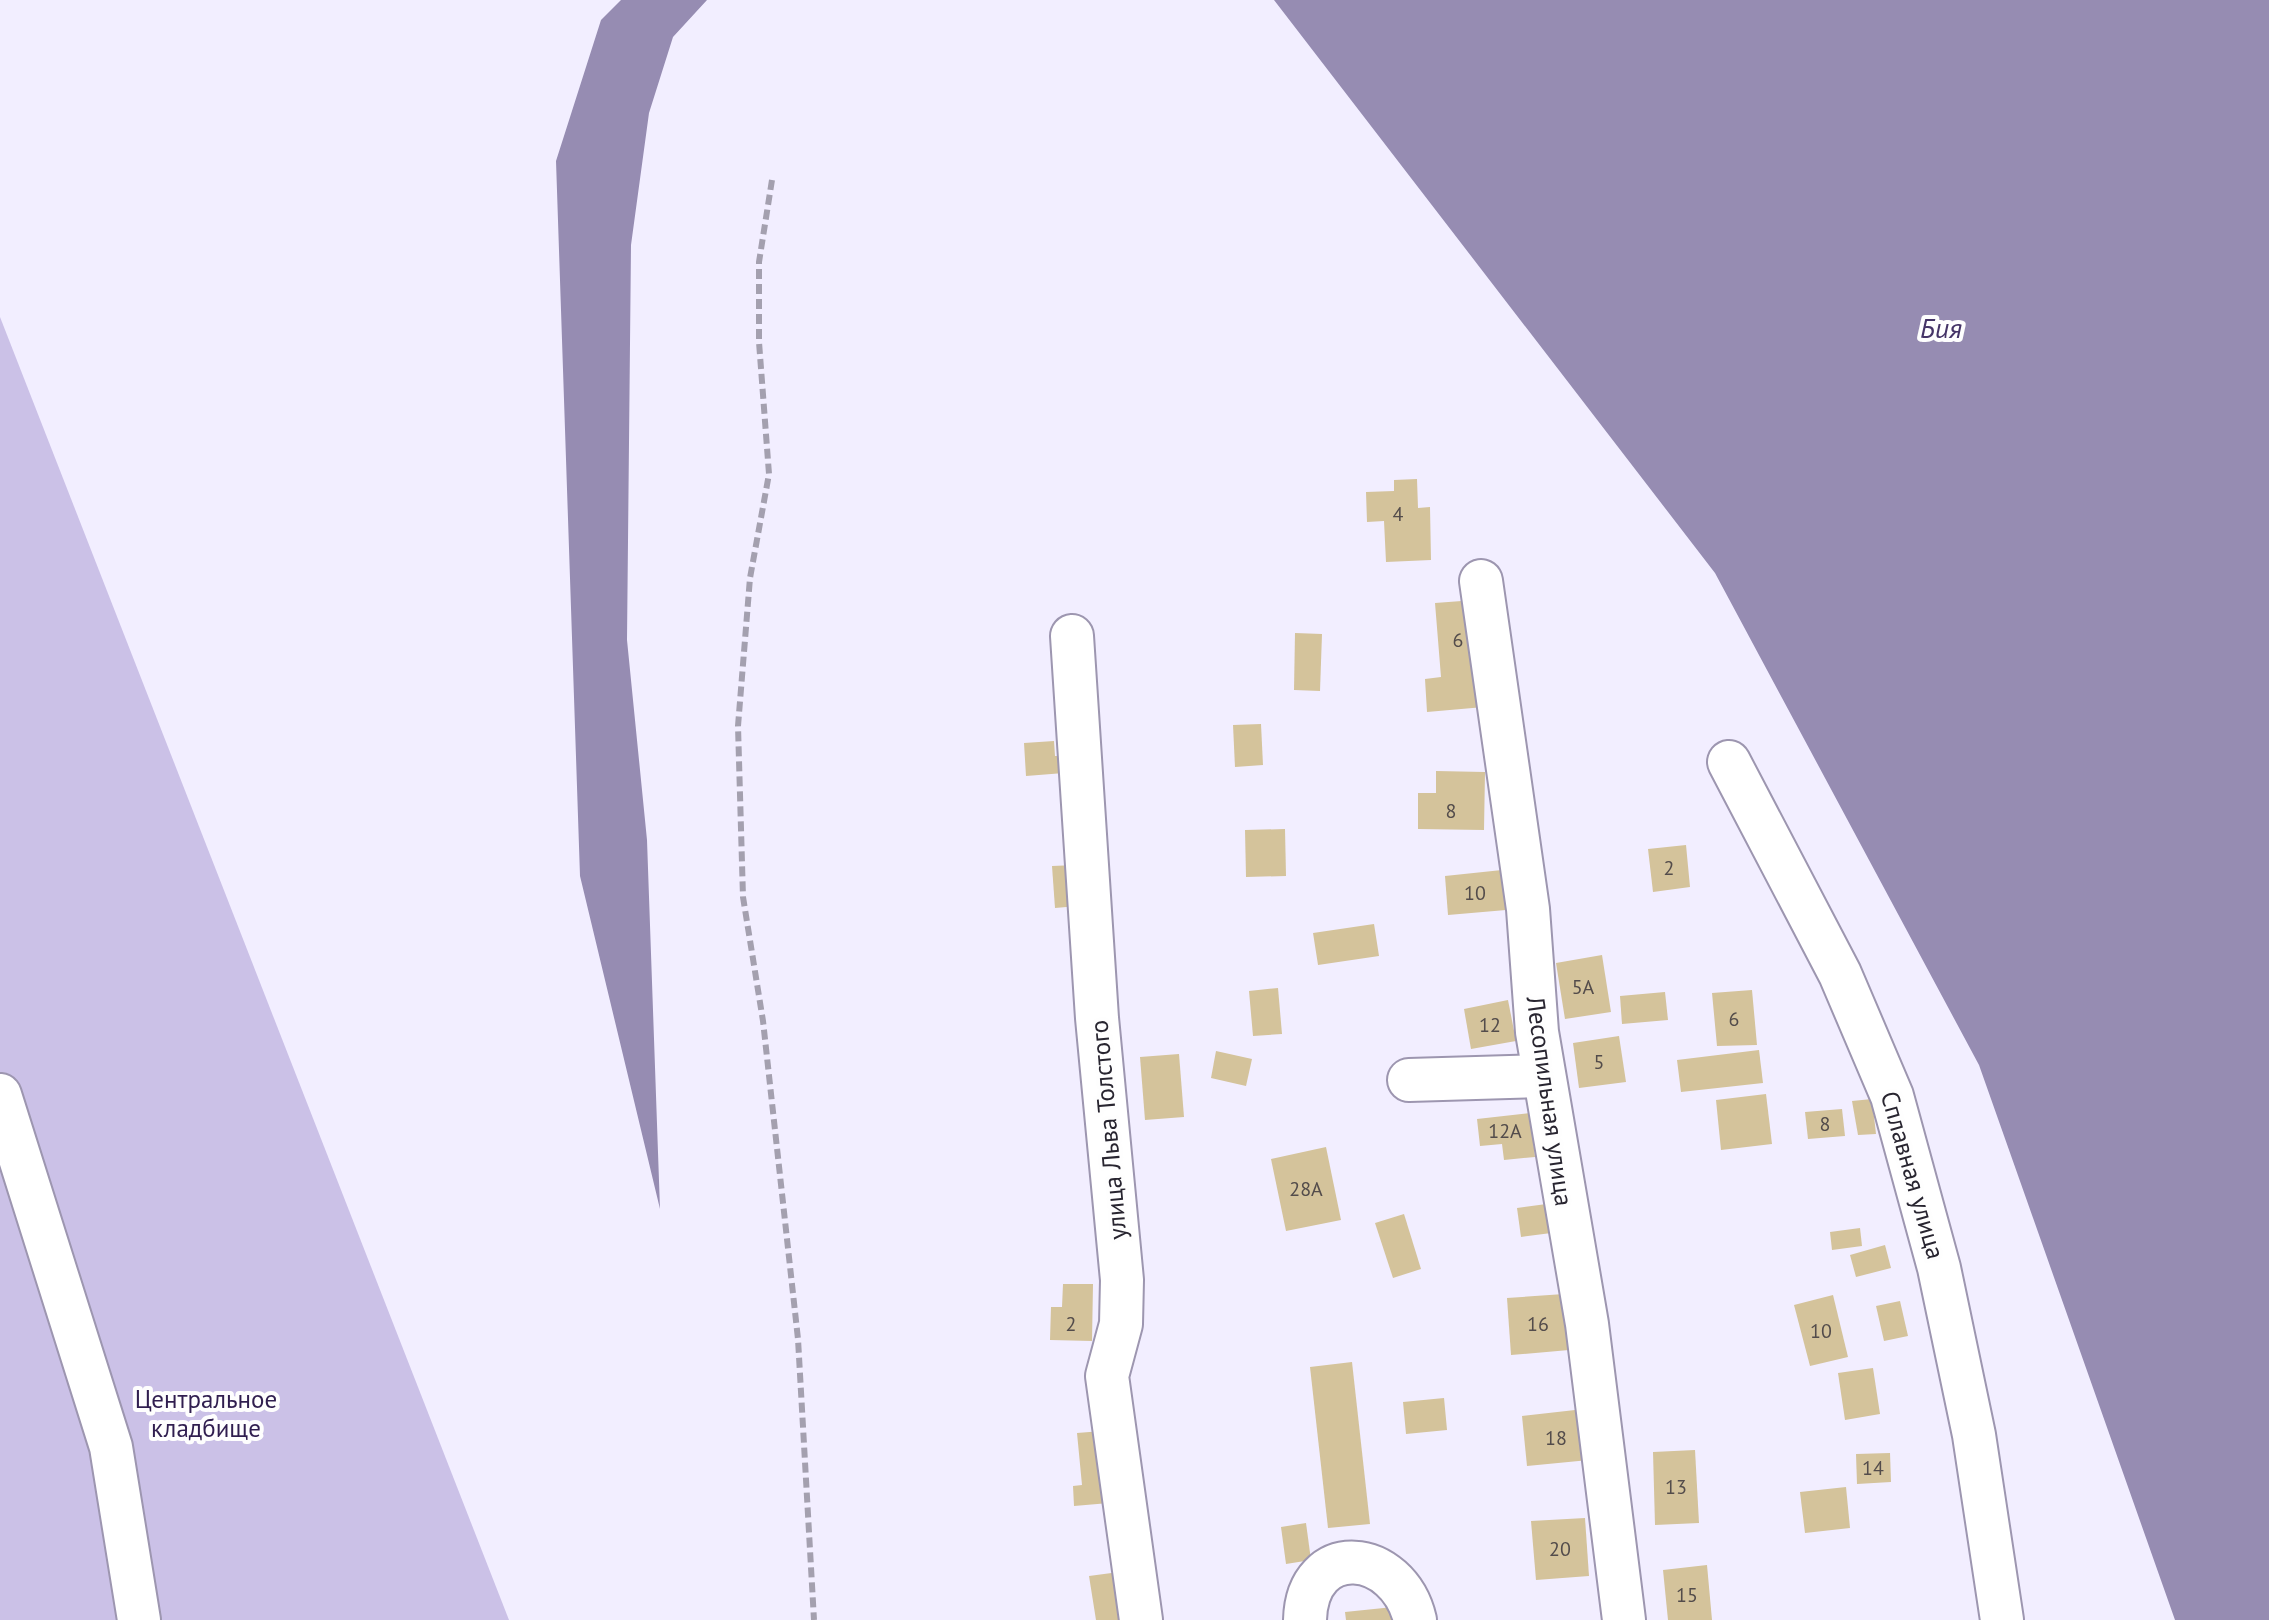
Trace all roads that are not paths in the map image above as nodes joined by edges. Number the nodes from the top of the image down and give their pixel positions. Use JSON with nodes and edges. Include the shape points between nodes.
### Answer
{"nodes":[{"id":1,"x":1482,"y":581,"type":"dead end"},
{"id":2,"x":1072,"y":636,"type":"dead end"},
{"id":3,"x":1729,"y":762,"type":"dead end"},
{"id":4,"x":1544,"y":1076,"type":"junction"},
{"id":5,"x":1408,"y":1080,"type":"dead end"},
{"id":6,"x":0,"y":1095,"type":"edge"},
{"id":7,"x":139,"y":1620,"type":"edge"},
{"id":8,"x":1141,"y":1620,"type":"edge"},
{"id":9,"x":1305,"y":1620,"type":"edge"},
{"id":10,"x":1415,"y":1620,"type":"edge"},
{"id":11,"x":1624,"y":1620,"type":"edge"},
{"id":12,"x":2002,"y":1620,"type":"edge"}],
"edges":[{"from":1,"to":4,"type":"street","name":"Лесопильная улица"},
{"from":2,"to":8,"type":"street","name":"улица Льва Толстого","via":[[1096,1018],[1122,1280],[1122,1324],[1107,1376]]},
{"from":3,"to":12,"type":"street","name":"Сплавная улица","via":[[1840,974],[1892,1096],[1939,1268],[1974,1435]]},
{"from":4,"to":5,"type":"street"},
{"from":4,"to":11,"type":"street","name":"Лесопильная улица","via":[[1588,1324]]},
{"from":6,"to":7,"type":"street","via":[[110,1447]]},
{"from":9,"to":10,"type":"street","via":[[1311,1588],[1330,1568],[1352,1562],[1386,1571],[1410,1599]]}]}
